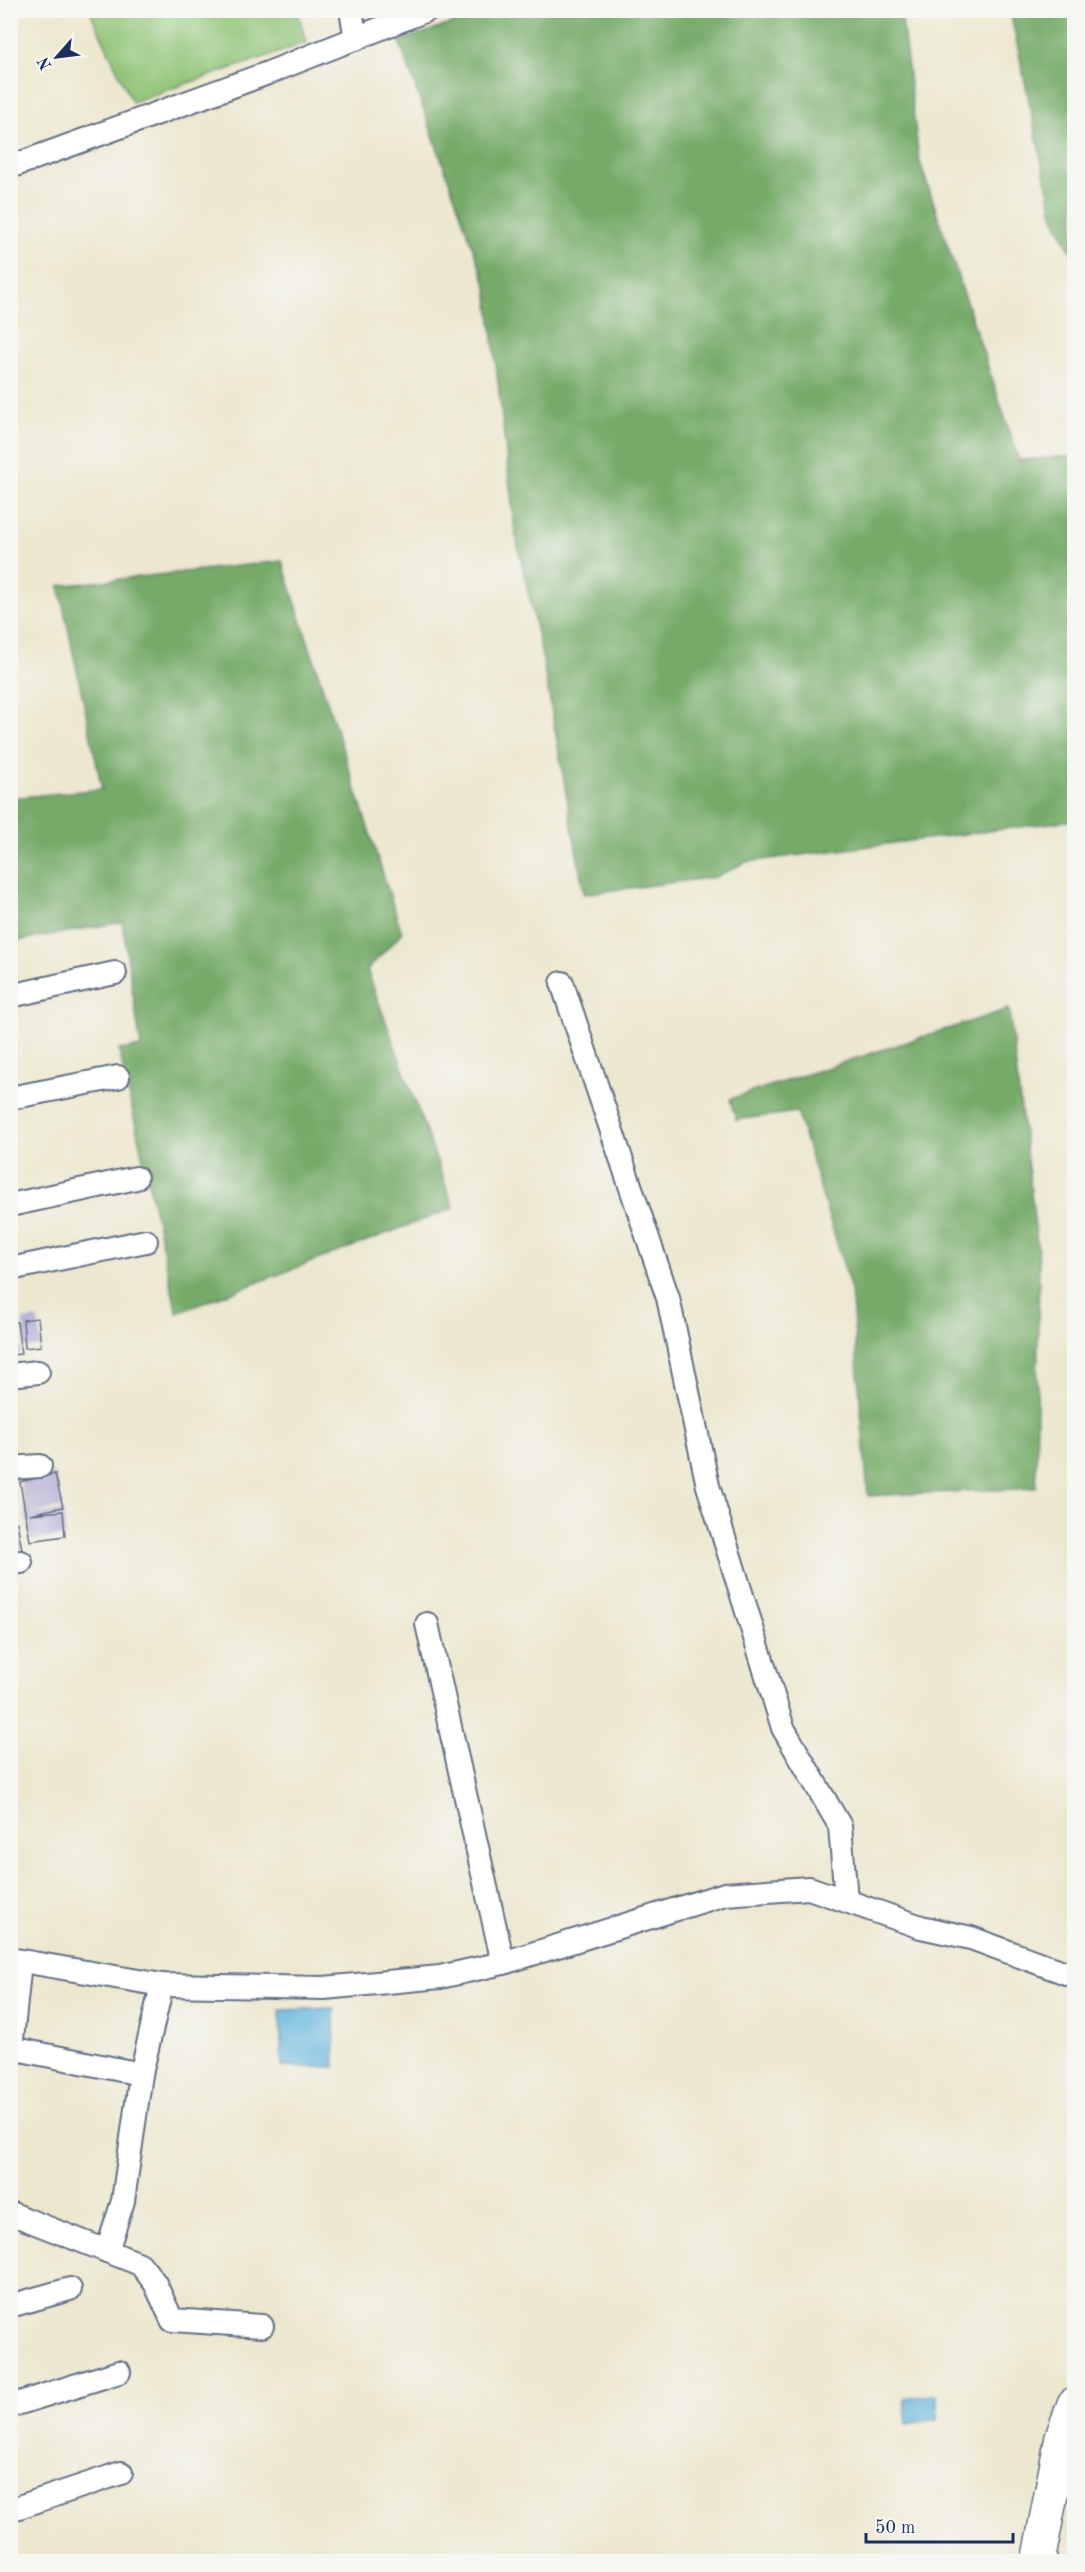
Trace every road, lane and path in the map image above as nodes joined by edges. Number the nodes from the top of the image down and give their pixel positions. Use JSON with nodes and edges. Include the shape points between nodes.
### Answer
{"nodes":[{"id":1,"x":351,"y":10,"type":"edge"},
{"id":2,"x":427,"y":10,"type":"edge"},
{"id":3,"x":356,"y":39,"type":"junction"},
{"id":4,"x":10,"y":167,"type":"edge"},
{"id":5,"x":115,"y":973,"type":"dead end"},
{"id":6,"x":562,"y":983,"type":"dead end"},
{"id":7,"x":10,"y":996,"type":"edge"},
{"id":8,"x":118,"y":1077,"type":"dead end"},
{"id":9,"x":10,"y":1098,"type":"edge"},
{"id":10,"x":136,"y":1178,"type":"dead end"},
{"id":11,"x":10,"y":1205,"type":"edge"},
{"id":12,"x":146,"y":1241,"type":"dead end"},
{"id":13,"x":10,"y":1269,"type":"edge"},
{"id":14,"x":38,"y":1372,"type":"dead end"},
{"id":15,"x":10,"y":1375,"type":"edge"},
{"id":16,"x":40,"y":1466,"type":"dead end"},
{"id":17,"x":10,"y":1468,"type":"edge"},
{"id":18,"x":427,"y":1624,"type":"dead end"},
{"id":19,"x":846,"y":1900,"type":"junction"},
{"id":20,"x":15,"y":1961,"type":"edge"},
{"id":21,"x":503,"y":1964,"type":"junction"},
{"id":22,"x":1074,"y":1976,"type":"edge"},
{"id":23,"x":162,"y":1985,"type":"junction"},
{"id":24,"x":11,"y":2053,"type":"edge"},
{"id":25,"x":141,"y":2074,"type":"junction"},
{"id":26,"x":10,"y":2213,"type":"edge"},
{"id":27,"x":107,"y":2251,"type":"junction"},
{"id":28,"x":70,"y":2289,"type":"dead end"},
{"id":29,"x":10,"y":2306,"type":"edge"},
{"id":30,"x":262,"y":2326,"type":"dead end"},
{"id":31,"x":119,"y":2372,"type":"dead end"},
{"id":32,"x":1074,"y":2404,"type":"edge"},
{"id":33,"x":10,"y":2406,"type":"edge"},
{"id":34,"x":121,"y":2474,"type":"dead end"},
{"id":35,"x":10,"y":2510,"type":"edge"},
{"id":36,"x":1038,"y":2562,"type":"edge"}],
"edges":[{"from":1,"to":3,"type":"street"},
{"from":2,"to":3,"type":"street"},
{"from":3,"to":4,"type":"street"},
{"from":5,"to":7,"type":"street"},
{"from":6,"to":19,"type":"street","via":[[668,1298],[708,1486],[783,1728],[840,1826]]},
{"from":8,"to":9,"type":"street"},
{"from":10,"to":11,"type":"street"},
{"from":12,"to":13,"type":"street"},
{"from":14,"to":15,"type":"street"},
{"from":16,"to":17,"type":"street"},
{"from":18,"to":21,"type":"street"},
{"from":19,"to":21,"type":"street","via":[[809,1888],[725,1894]]},
{"from":19,"to":22,"type":"street","via":[[921,1927],[971,1938]]},
{"from":20,"to":23,"type":"street"},
{"from":20,"to":24,"type":"street"},
{"from":21,"to":23,"type":"street","via":[[440,1977],[324,1988]]},
{"from":23,"to":25,"type":"street"},
{"from":24,"to":25,"type":"street"},
{"from":25,"to":27,"type":"street","via":[[123,2201]]},
{"from":26,"to":27,"type":"street"},
{"from":27,"to":30,"type":"street","via":[[140,2264],[155,2283],[172,2320]]},
{"from":28,"to":29,"type":"street"},
{"from":31,"to":33,"type":"street"},
{"from":32,"to":36,"type":"highway","via":[[1062,2437]]},
{"from":34,"to":35,"type":"street"}]}
